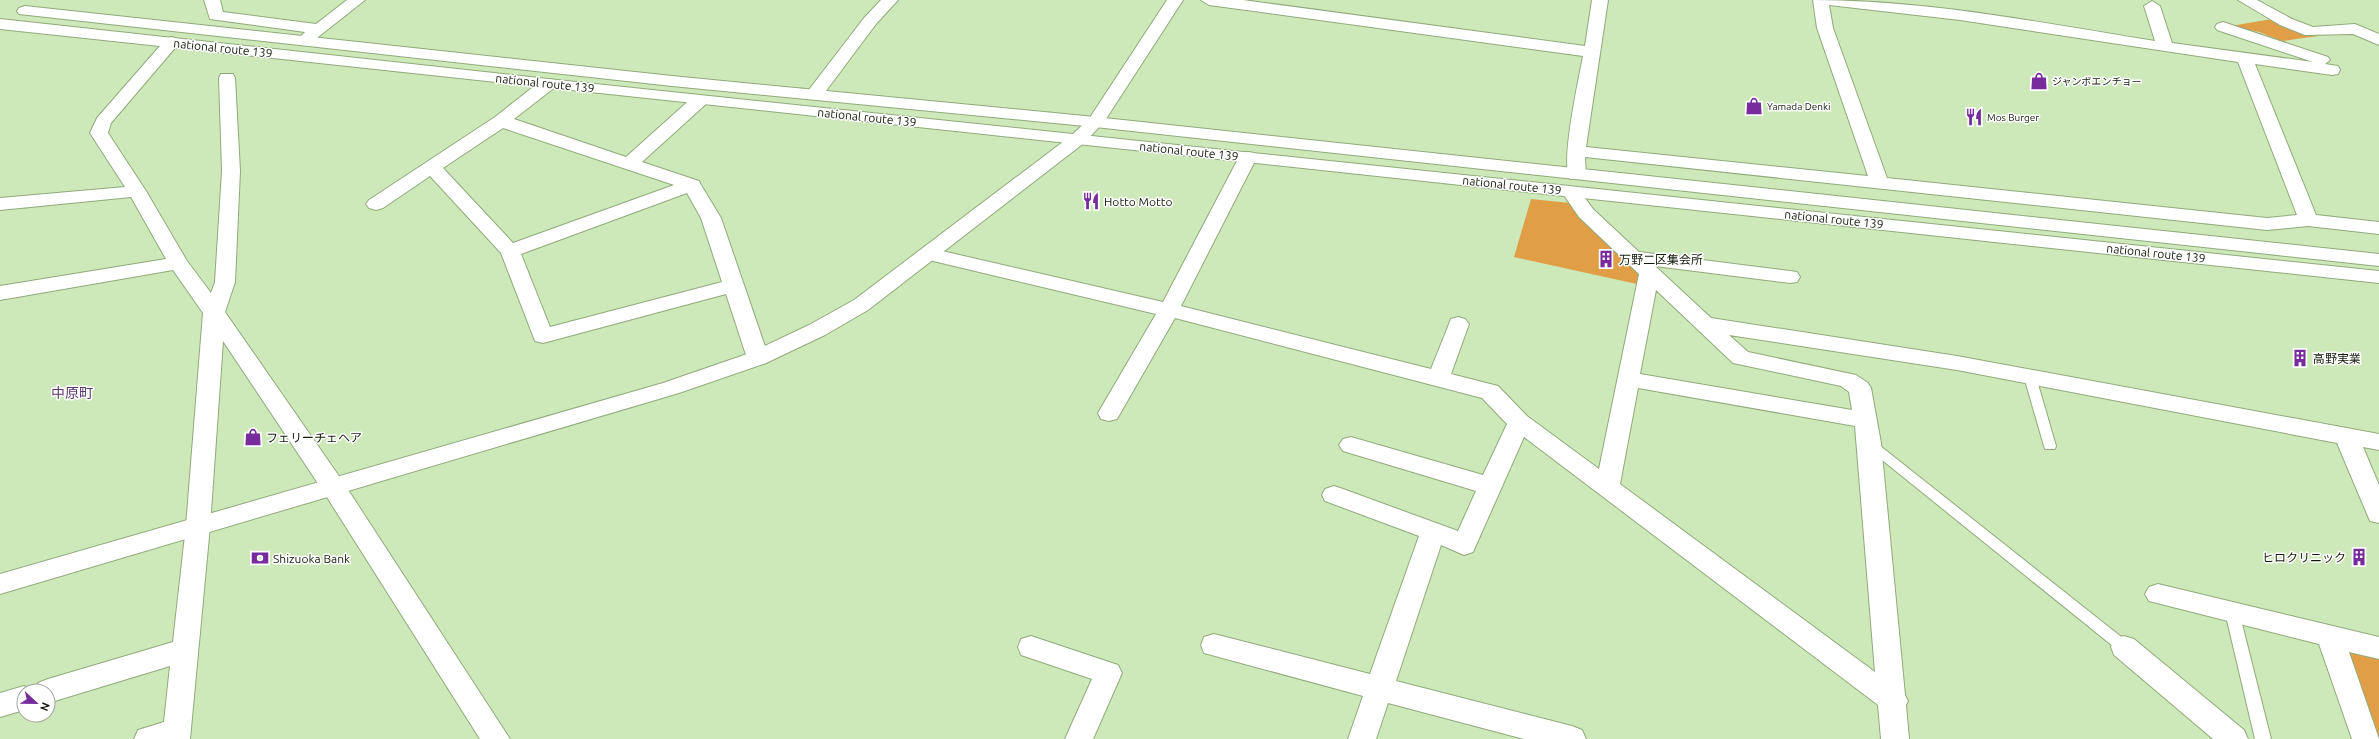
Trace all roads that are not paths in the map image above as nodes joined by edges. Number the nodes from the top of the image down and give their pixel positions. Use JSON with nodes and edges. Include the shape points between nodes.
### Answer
{"nodes":[{"id":1,"x":212,"y":0,"type":"edge"},
{"id":2,"x":357,"y":0,"type":"edge"},
{"id":3,"x":890,"y":0,"type":"edge"},
{"id":4,"x":1174,"y":0,"type":"edge"},
{"id":5,"x":1209,"y":0,"type":"edge"},
{"id":6,"x":1600,"y":0,"type":"edge"},
{"id":7,"x":1821,"y":0,"type":"edge"},
{"id":8,"x":1824,"y":0,"type":"edge"},
{"id":9,"x":2246,"y":0,"type":"edge"},
{"id":10,"x":2152,"y":6,"type":"dead end"},
{"id":11,"x":0,"y":8,"type":"edge"},
{"id":12,"x":0,"y":24,"type":"edge"},
{"id":13,"x":2223,"y":27,"type":"dead end"},
{"id":14,"x":319,"y":29,"type":"junction"},
{"id":15,"x":2379,"y":40,"type":"edge"},
{"id":16,"x":302,"y":41,"type":"junction"},
{"id":17,"x":172,"y":42,"type":"junction"},
{"id":18,"x":2165,"y":47,"type":"junction"},
{"id":19,"x":1591,"y":52,"type":"junction"},
{"id":20,"x":2245,"y":59,"type":"junction"},
{"id":21,"x":227,"y":78,"type":"dead end"},
{"id":22,"x":548,"y":84,"type":"junction"},
{"id":23,"x":814,"y":95,"type":"junction"},
{"id":24,"x":700,"y":100,"type":"junction"},
{"id":25,"x":501,"y":121,"type":"junction"},
{"id":26,"x":1095,"y":122,"type":"junction"},
{"id":27,"x":1078,"y":139,"type":"junction"},
{"id":28,"x":1576,"y":151,"type":"junction"},
{"id":29,"x":1248,"y":157,"type":"junction"},
{"id":30,"x":629,"y":164,"type":"junction"},
{"id":31,"x":431,"y":166,"type":"junction"},
{"id":32,"x":1788,"y":174,"type":"junction"},
{"id":33,"x":1573,"y":183,"type":"junction"},
{"id":34,"x":1880,"y":184,"type":"junction"},
{"id":35,"x":692,"y":185,"type":"junction"},
{"id":36,"x":137,"y":191,"type":"junction"},
{"id":37,"x":1795,"y":198,"type":"junction"},
{"id":38,"x":2021,"y":199,"type":"junction"},
{"id":39,"x":0,"y":204,"type":"edge"},
{"id":40,"x":376,"y":204,"type":"dead end"},
{"id":41,"x":2308,"y":220,"type":"junction"},
{"id":42,"x":2032,"y":223,"type":"junction"},
{"id":43,"x":2379,"y":228,"type":"edge"},
{"id":44,"x":510,"y":251,"type":"junction"},
{"id":45,"x":929,"y":254,"type":"junction"},
{"id":46,"x":1632,"y":258,"type":"junction"},
{"id":47,"x":2379,"y":260,"type":"edge"},
{"id":48,"x":178,"y":263,"type":"junction"},
{"id":49,"x":1649,"y":273,"type":"junction"},
{"id":50,"x":1790,"y":277,"type":"dead end"},
{"id":51,"x":2379,"y":277,"type":"edge"},
{"id":52,"x":733,"y":286,"type":"junction"},
{"id":53,"x":0,"y":293,"type":"edge"},
{"id":54,"x":1169,"y":310,"type":"junction"},
{"id":55,"x":214,"y":312,"type":"junction"},
{"id":56,"x":1458,"y":324,"type":"dead end"},
{"id":57,"x":1705,"y":324,"type":"junction"},
{"id":58,"x":758,"y":358,"type":"junction"},
{"id":59,"x":1439,"y":377,"type":"junction"},
{"id":60,"x":2030,"y":377,"type":"junction"},
{"id":61,"x":1627,"y":379,"type":"junction"},
{"id":62,"x":1109,"y":413,"type":"dead end"},
{"id":63,"x":1520,"y":422,"type":"junction"},
{"id":64,"x":1867,"y":432,"type":"junction"},
{"id":65,"x":2346,"y":435,"type":"junction"},
{"id":66,"x":2379,"y":442,"type":"edge"},
{"id":67,"x":1350,"y":445,"type":"dead end"},
{"id":68,"x":2050,"y":446,"type":"dead end"},
{"id":69,"x":1489,"y":486,"type":"junction"},
{"id":70,"x":334,"y":488,"type":"junction"},
{"id":71,"x":1606,"y":488,"type":"junction"},
{"id":72,"x":1334,"y":495,"type":"dead end"},
{"id":73,"x":2379,"y":514,"type":"edge"},
{"id":74,"x":198,"y":526,"type":"junction"},
{"id":75,"x":1433,"y":531,"type":"junction"},
{"id":76,"x":0,"y":584,"type":"edge"},
{"id":77,"x":2158,"y":594,"type":"dead end"},
{"id":78,"x":2232,"y":612,"type":"junction"},
{"id":79,"x":2330,"y":637,"type":"junction"},
{"id":80,"x":1214,"y":646,"type":"dead end"},
{"id":81,"x":1031,"y":647,"type":"dead end"},
{"id":82,"x":2124,"y":647,"type":"joint"},
{"id":83,"x":2379,"y":648,"type":"edge"},
{"id":84,"x":184,"y":650,"type":"junction"},
{"id":85,"x":56,"y":689,"type":"edge"},
{"id":86,"x":1378,"y":689,"type":"junction"},
{"id":87,"x":16,"y":700,"type":"edge"},
{"id":88,"x":1894,"y":701,"type":"junction"},
{"id":89,"x":0,"y":705,"type":"edge"},
{"id":90,"x":176,"y":734,"type":"edge"},
{"id":91,"x":148,"y":739,"type":"edge"},
{"id":92,"x":496,"y":739,"type":"edge"},
{"id":93,"x":1079,"y":739,"type":"edge"},
{"id":94,"x":1362,"y":739,"type":"edge"},
{"id":95,"x":1572,"y":739,"type":"edge"},
{"id":96,"x":1895,"y":739,"type":"edge"},
{"id":97,"x":2234,"y":739,"type":"edge"},
{"id":98,"x":2263,"y":739,"type":"edge"},
{"id":99,"x":2366,"y":739,"type":"edge"}],
"edges":[{"from":1,"to":14,"type":"main road","via":[[216,16]]},
{"from":2,"to":14,"type":"main road"},
{"from":3,"to":23,"type":"main road","via":[[870,21]]},
{"from":4,"to":26,"type":"main road"},
{"from":5,"to":19,"type":"main road"},
{"from":6,"to":19,"type":"main road"},
{"from":7,"to":34,"type":"main road","via":[[1825,28]]},
{"from":8,"to":18,"type":"main road","via":[[1960,15]]},
{"from":9,"to":15,"type":"main road","via":[[2286,22],[2311,32],[2355,28]]},
{"from":10,"to":18,"type":"main road"},
{"from":11,"to":16,"type":"main road","name":"national route 139"},
{"from":12,"to":17,"type":"main road","name":"national route 139"},
{"from":13,"to":20,"type":"main road","via":[[2318,58],[2327,62],[2332,70]]},
{"from":14,"to":16,"type":"main road"},
{"from":16,"to":23,"type":"main road","name":"national route 139"},
{"from":17,"to":22,"type":"main road","name":"national route 139"},
{"from":17,"to":36,"type":"main road","via":[[103,122],[99,133]]},
{"from":18,"to":20,"type":"main road"},
{"from":19,"to":28,"type":"main road"},
{"from":20,"to":41,"type":"main road"},
{"from":21,"to":55,"type":"main road","via":[[231,179],[225,282]]},
{"from":22,"to":24,"type":"main road","name":"national route 139"},
{"from":22,"to":25,"type":"main road"},
{"from":23,"to":26,"type":"main road","name":"national route 139"},
{"from":24,"to":27,"type":"main road","name":"national route 139"},
{"from":24,"to":30,"type":"main road"},
{"from":25,"to":30,"type":"main road"},
{"from":25,"to":31,"type":"main road"},
{"from":26,"to":27,"type":"main road"},
{"from":26,"to":33,"type":"main road","name":"national route 139"},
{"from":27,"to":29,"type":"main road","name":"national route 139"},
{"from":27,"to":45,"type":"main road"},
{"from":28,"to":32,"type":"main road"},
{"from":28,"to":33,"type":"main road"},
{"from":29,"to":33,"type":"main road","name":"national route 139"},
{"from":29,"to":54,"type":"main road"},
{"from":30,"to":35,"type":"main road"},
{"from":31,"to":40,"type":"main road"},
{"from":31,"to":44,"type":"main road"},
{"from":32,"to":34,"type":"main road"},
{"from":32,"to":37,"type":"main road"},
{"from":33,"to":37,"type":"main road","name":"national route 139"},
{"from":33,"to":46,"type":"main road","via":[[1586,213]]},
{"from":33,"to":51,"type":"main road","name":"national route 139"},
{"from":34,"to":38,"type":"main road"},
{"from":35,"to":44,"type":"main road"},
{"from":35,"to":52,"type":"main road","via":[[711,218]]},
{"from":36,"to":39,"type":"main road"},
{"from":36,"to":48,"type":"main road"},
{"from":37,"to":42,"type":"main road","name":"national route 139"},
{"from":38,"to":41,"type":"main road","via":[[2267,224]]},
{"from":38,"to":42,"type":"main road"},
{"from":41,"to":43,"type":"main road"},
{"from":42,"to":47,"type":"main road","name":"national route 139"},
{"from":44,"to":52,"type":"main road","via":[[543,336]]},
{"from":45,"to":54,"type":"main road"},
{"from":45,"to":58,"type":"main road","via":[[855,308],[817,330]]},
{"from":46,"to":49,"type":"main road"},
{"from":46,"to":50,"type":"main road"},
{"from":48,"to":53,"type":"main road"},
{"from":48,"to":55,"type":"main road"},
{"from":49,"to":57,"type":"main road"},
{"from":49,"to":61,"type":"main road"},
{"from":52,"to":58,"type":"main road"},
{"from":54,"to":59,"type":"main road"},
{"from":54,"to":62,"type":"main road"},
{"from":55,"to":70,"type":"main road"},
{"from":55,"to":74,"type":"main road"},
{"from":56,"to":59,"type":"main road"},
{"from":57,"to":60,"type":"main road","via":[[1957,363]]},
{"from":57,"to":64,"type":"main road","via":[[1741,358],[1848,380],[1860,388]]},
{"from":58,"to":70,"type":"main road","via":[[671,388]]},
{"from":59,"to":63,"type":"main road","via":[[1490,392]]},
{"from":60,"to":65,"type":"main road"},
{"from":60,"to":68,"type":"lane"},
{"from":61,"to":64,"type":"main road"},
{"from":61,"to":71,"type":"main road"},
{"from":63,"to":69,"type":"main road"},
{"from":63,"to":71,"type":"main road"},
{"from":64,"to":82,"type":"lane"},
{"from":64,"to":88,"type":"main road"},
{"from":65,"to":66,"type":"main road"},
{"from":65,"to":73,"type":"main road"},
{"from":67,"to":69,"type":"main road"},
{"from":69,"to":75,"type":"main road","via":[[1464,545]]},
{"from":70,"to":74,"type":"main road"},
{"from":70,"to":92,"type":"main road"},
{"from":71,"to":88,"type":"main road"},
{"from":72,"to":75,"type":"main road"},
{"from":74,"to":76,"type":"main road"},
{"from":74,"to":84,"type":"main road"},
{"from":75,"to":86,"type":"main road"},
{"from":77,"to":78,"type":"main road"},
{"from":78,"to":79,"type":"main road"},
{"from":78,"to":98,"type":"lane"},
{"from":79,"to":83,"type":"main road"},
{"from":79,"to":99,"type":"main road"},
{"from":80,"to":86,"type":"main road"},
{"from":81,"to":93,"type":"main road","via":[[1108,672]]},
{"from":82,"to":97,"type":"main road"},
{"from":84,"to":85,"type":"main road"},
{"from":84,"to":90,"type":"main road"},
{"from":86,"to":94,"type":"main road"},
{"from":86,"to":95,"type":"main road"},
{"from":87,"to":89,"type":"main road"},
{"from":88,"to":96,"type":"main road"},
{"from":90,"to":91,"type":"main road"}]}
